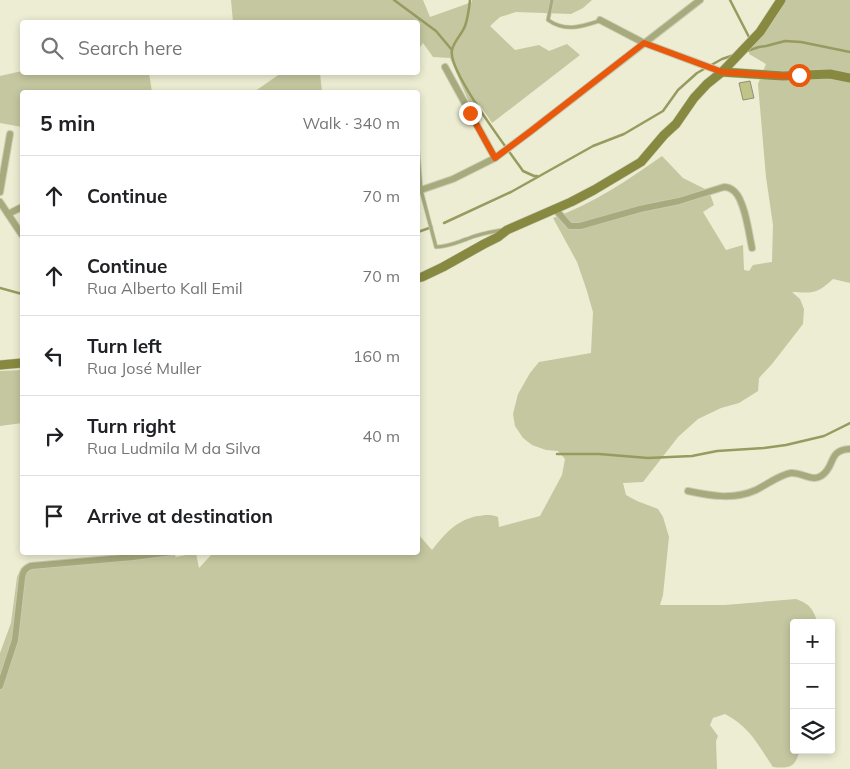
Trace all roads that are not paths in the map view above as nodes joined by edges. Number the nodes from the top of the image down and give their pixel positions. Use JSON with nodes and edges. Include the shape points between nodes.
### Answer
{"nodes":[{"id":1,"x":552,"y":0,"type":"edge"},
{"id":2,"x":700,"y":0,"type":"edge"},
{"id":3,"x":781,"y":0,"type":"edge"},
{"id":4,"x":600,"y":20,"type":"joint"},
{"id":5,"x":644,"y":43,"type":"junction"},
{"id":6,"x":445,"y":68,"type":"dead end"},
{"id":7,"x":722,"y":72,"type":"junction"},
{"id":8,"x":850,"y":78,"type":"edge"},
{"id":9,"x":10,"y":134,"type":"dead end"},
{"id":10,"x":495,"y":158,"type":"junction"},
{"id":11,"x":420,"y":190,"type":"edge"},
{"id":12,"x":0,"y":192,"type":"edge"},
{"id":13,"x":420,"y":193,"type":"edge"},
{"id":14,"x":0,"y":202,"type":"edge"},
{"id":15,"x":20,"y":208,"type":"edge"},
{"id":16,"x":554,"y":209,"type":"junction"},
{"id":17,"x":8,"y":214,"type":"junction"},
{"id":18,"x":507,"y":230,"type":"junction"},
{"id":19,"x":20,"y":232,"type":"edge"},
{"id":20,"x":752,"y":248,"type":"dead end"},
{"id":21,"x":420,"y":278,"type":"edge"},
{"id":22,"x":20,"y":363,"type":"edge"},
{"id":23,"x":0,"y":365,"type":"edge"},
{"id":24,"x":850,"y":449,"type":"edge"},
{"id":25,"x":688,"y":491,"type":"dead end"},
{"id":26,"x":148,"y":555,"type":"edge"},
{"id":27,"x":0,"y":686,"type":"edge"}],
"edges":[{"from":1,"to":4,"type":"lane","via":[[548,20],[556,25],[570,28]]},
{"from":2,"to":5,"type":"street"},
{"from":3,"to":7,"type":"street","via":[[760,32]]},
{"from":4,"to":5,"type":"street"},
{"from":5,"to":7,"type":"street"},
{"from":5,"to":10,"type":"street"},
{"from":6,"to":10,"type":"street"},
{"from":7,"to":8,"type":"street","via":[[784,76],[830,74]]},
{"from":7,"to":16,"type":"street","via":[[694,98],[676,124],[641,162]]},
{"from":9,"to":12,"type":"street"},
{"from":10,"to":11,"type":"street","via":[[453,179]]},
{"from":13,"to":18,"type":"lane","via":[[436,247]]},
{"from":14,"to":17,"type":"street"},
{"from":15,"to":17,"type":"street"},
{"from":16,"to":18,"type":"street"},
{"from":16,"to":20,"type":"street","via":[[570,226],[580,226],[724,186],[735,192],[742,204]]},
{"from":17,"to":19,"type":"street"},
{"from":18,"to":21,"type":"street"},
{"from":22,"to":23,"type":"street"},
{"from":24,"to":25,"type":"street","via":[[837,452],[820,477],[786,474],[741,496]]},
{"from":26,"to":27,"type":"street","via":[[26,568],[15,640]]}]}
